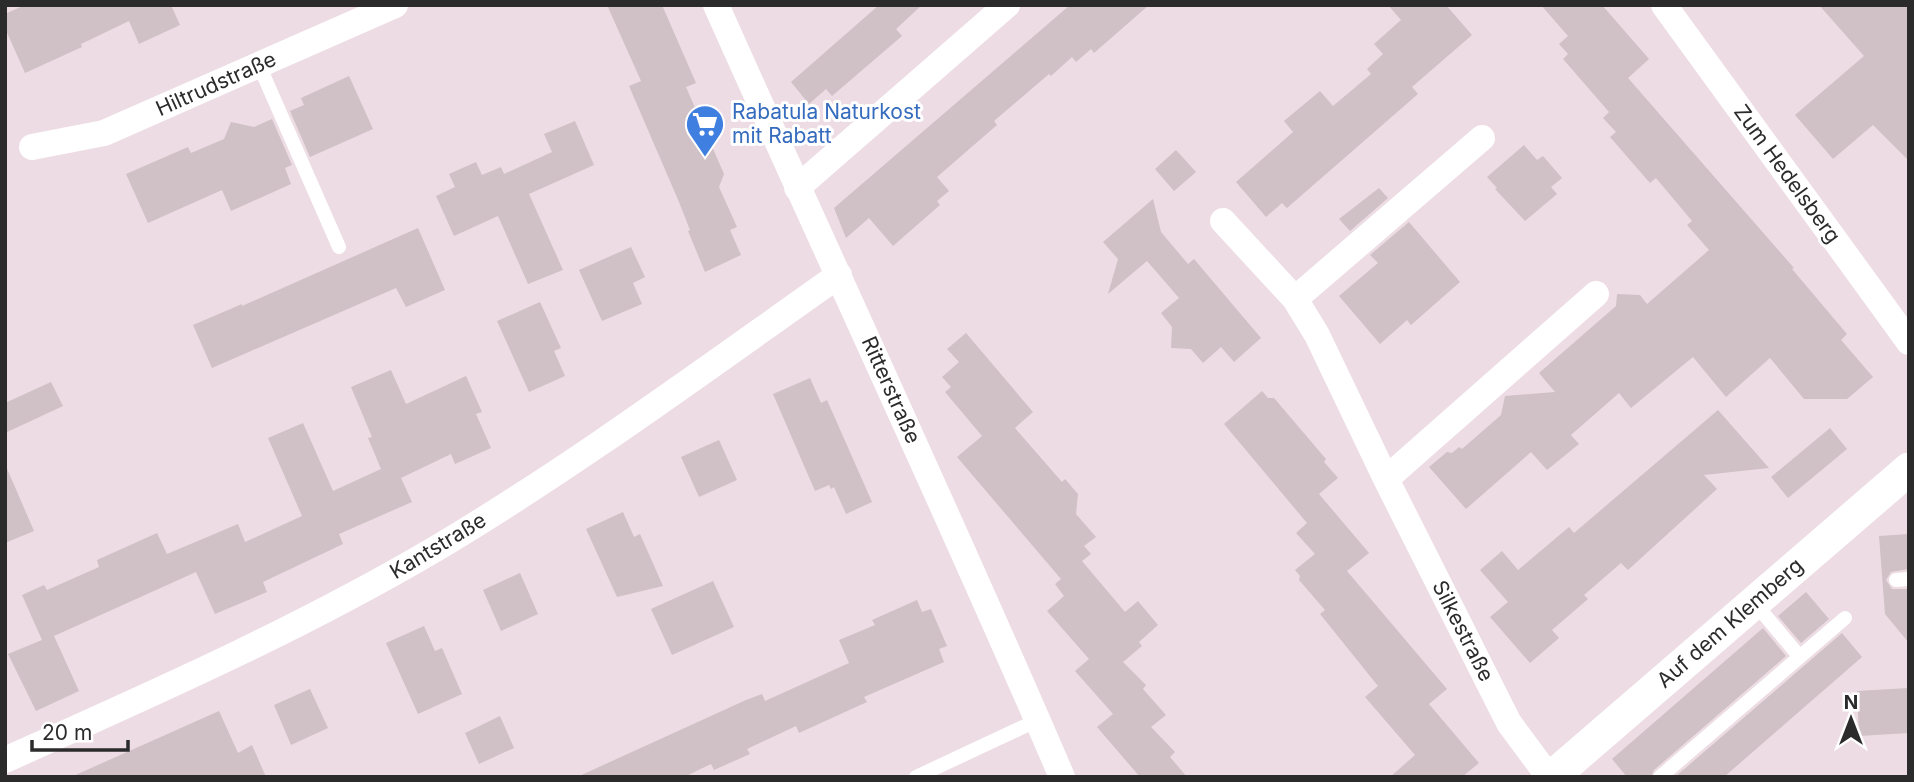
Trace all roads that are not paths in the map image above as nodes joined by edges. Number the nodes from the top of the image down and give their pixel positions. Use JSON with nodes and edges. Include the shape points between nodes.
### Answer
{"nodes":[{"id":1,"x":395,"y":5,"type":"edge"},
{"id":2,"x":716,"y":5,"type":"edge"},
{"id":3,"x":1007,"y":5,"type":"edge"},
{"id":4,"x":1664,"y":5,"type":"edge"},
{"id":5,"x":258,"y":65,"type":"junction"},
{"id":6,"x":1482,"y":138,"type":"dead end"},
{"id":7,"x":32,"y":147,"type":"dead end"},
{"id":8,"x":797,"y":188,"type":"junction"},
{"id":9,"x":1223,"y":221,"type":"dead end"},
{"id":10,"x":339,"y":247,"type":"dead end"},
{"id":11,"x":839,"y":275,"type":"junction"},
{"id":12,"x":1596,"y":294,"type":"dead end"},
{"id":13,"x":1295,"y":299,"type":"junction"},
{"id":14,"x":1909,"y":342,"type":"edge"},
{"id":15,"x":1909,"y":469,"type":"edge"},
{"id":16,"x":1386,"y":479,"type":"junction"},
{"id":17,"x":1754,"y":602,"type":"junction"},
{"id":18,"x":1845,"y":618,"type":"dead end"},
{"id":19,"x":1799,"y":656,"type":"junction"},
{"id":20,"x":1038,"y":720,"type":"junction"},
{"id":21,"x":5,"y":760,"type":"edge"},
{"id":22,"x":916,"y":777,"type":"edge"},
{"id":23,"x":1062,"y":777,"type":"edge"},
{"id":24,"x":1550,"y":777,"type":"edge"},
{"id":25,"x":1660,"y":777,"type":"edge"}],
"edges":[{"from":1,"to":5,"type":"street","name":"Hiltrudstraße"},
{"from":2,"to":8,"type":"street","name":"Ritterstraße"},
{"from":3,"to":8,"type":"street"},
{"from":4,"to":14,"type":"street","name":"Zum Hedelsberg"},
{"from":5,"to":7,"type":"street","name":"Hiltrudstraße","via":[[104,133]]},
{"from":5,"to":10,"type":"lane"},
{"from":6,"to":13,"type":"street"},
{"from":8,"to":11,"type":"street","name":"Ritterstraße"},
{"from":9,"to":13,"type":"street","name":"Silkestraße"},
{"from":11,"to":20,"type":"street","name":"Ritterstraße"},
{"from":11,"to":21,"type":"street","name":"Kantstraße","via":[[550,478],[436,548],[259,645]]},
{"from":12,"to":16,"type":"street"},
{"from":13,"to":16,"type":"street","name":"Silkestraße"},
{"from":15,"to":17,"type":"street","name":"Auf dem Klemberg"},
{"from":16,"to":24,"type":"street","name":"Silkestraße","via":[[1509,723]]},
{"from":17,"to":19,"type":"lane"},
{"from":17,"to":24,"type":"street","name":"Auf dem Klemberg"},
{"from":18,"to":19,"type":"lane"},
{"from":19,"to":25,"type":"lane"},
{"from":20,"to":22,"type":"lane"},
{"from":20,"to":23,"type":"street","name":"Ritterstraße"}]}
